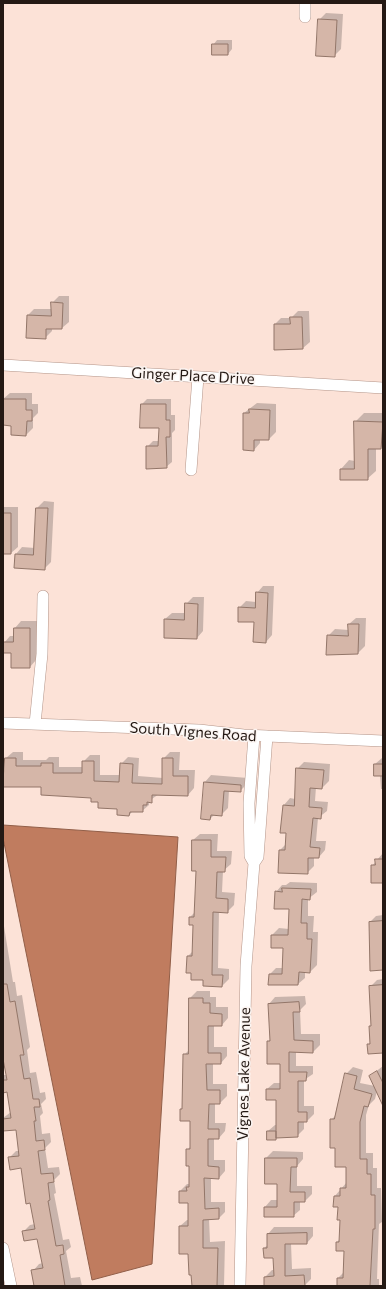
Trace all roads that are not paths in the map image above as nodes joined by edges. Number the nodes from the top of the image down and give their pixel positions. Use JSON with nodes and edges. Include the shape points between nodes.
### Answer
{"nodes":[{"id":1,"x":305,"y":3,"type":"edge"},
{"id":2,"x":305,"y":17,"type":"dead end"},
{"id":3,"x":3,"y":365,"type":"edge"},
{"id":4,"x":198,"y":377,"type":"junction"},
{"id":5,"x":383,"y":388,"type":"edge"},
{"id":6,"x":191,"y":470,"type":"dead end"},
{"id":7,"x":43,"y":596,"type":"dead end"},
{"id":8,"x":3,"y":723,"type":"edge"},
{"id":9,"x":35,"y":724,"type":"junction"},
{"id":10,"x":254,"y":736,"type":"junction"},
{"id":11,"x":266,"y":736,"type":"junction"},
{"id":12,"x":383,"y":741,"type":"edge"},
{"id":13,"x":254,"y":863,"type":"junction"},
{"id":14,"x":3,"y":1248,"type":"edge"},
{"id":15,"x":11,"y":1286,"type":"edge"},
{"id":16,"x":240,"y":1286,"type":"edge"}],
"edges":[{"from":1,"to":2,"type":"street"},
{"from":3,"to":4,"type":"street","name":"Ginger Place Drive"},
{"from":4,"to":5,"type":"street","name":"Ginger Place Drive"},
{"from":4,"to":6,"type":"street"},
{"from":7,"to":9,"type":"street","via":[[42,654]]},
{"from":8,"to":9,"type":"street","name":"South Vignes Road"},
{"from":9,"to":10,"type":"street","name":"South Vignes Road","via":[[199,730]]},
{"from":10,"to":11,"type":"street","name":"South Vignes Road"},
{"from":10,"to":13,"type":"street","name":"Vignes Lake Avenue","via":[[249,803],[250,856]]},
{"from":11,"to":12,"type":"street","name":"South Vignes Road"},
{"from":11,"to":13,"type":"street","name":"Vignes Lake Avenue","via":[[258,857]]},
{"from":13,"to":16,"type":"street","name":"Vignes Lake Avenue","via":[[246,983]]},
{"from":14,"to":15,"type":"street"}]}
